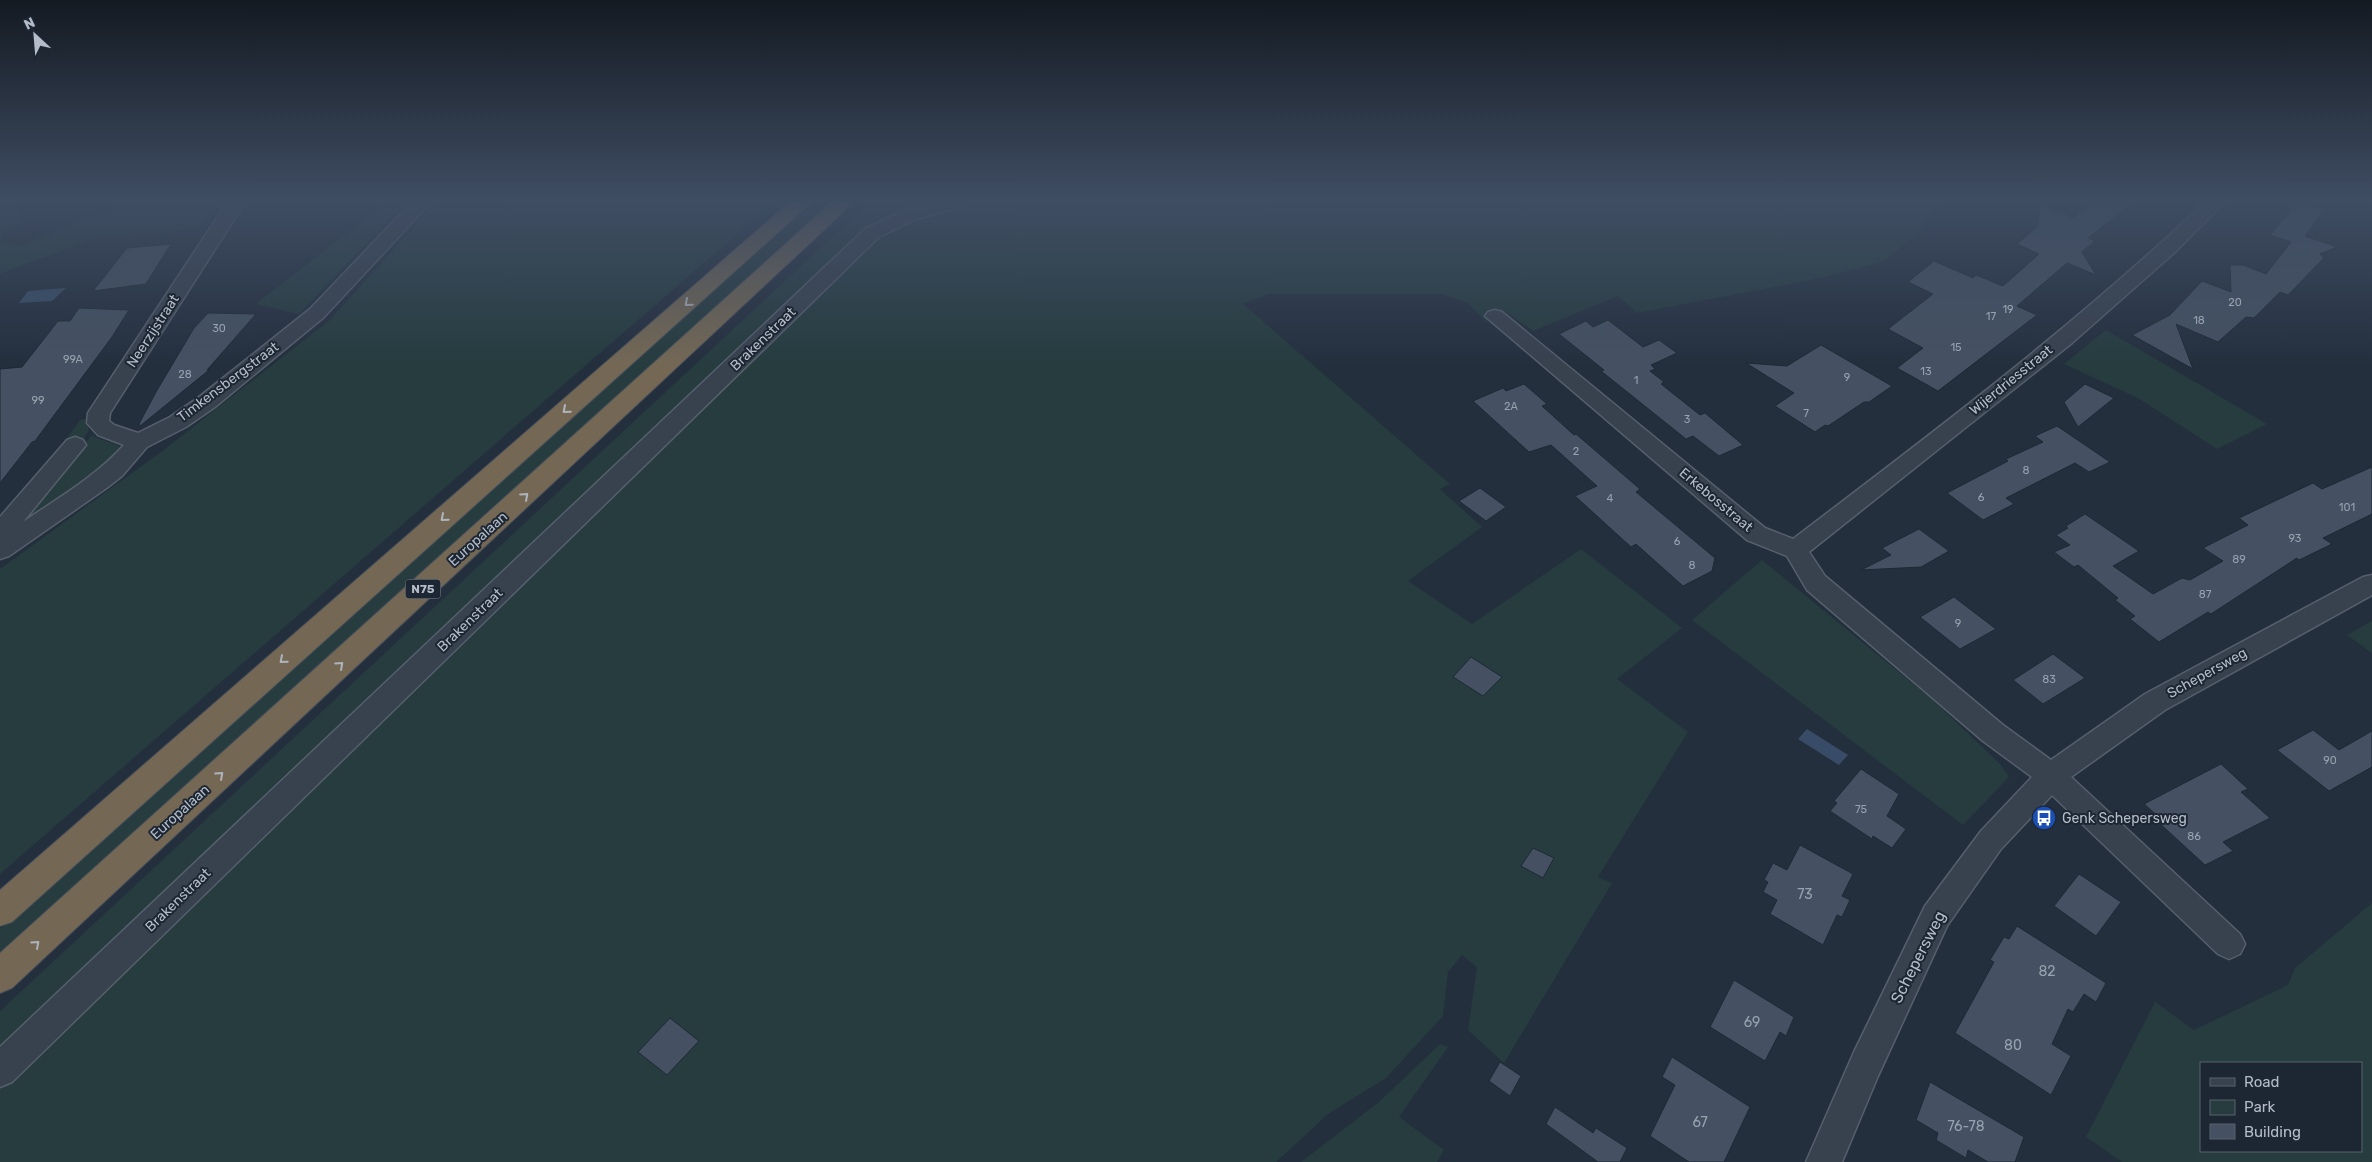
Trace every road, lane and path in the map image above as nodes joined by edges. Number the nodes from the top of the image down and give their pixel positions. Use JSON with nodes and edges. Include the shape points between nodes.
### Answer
{"nodes":[{"id":1,"x":202,"y":255,"type":"edge"},
{"id":2,"x":371,"y":255,"type":"edge"},
{"id":3,"x":742,"y":255,"type":"edge"},
{"id":4,"x":786,"y":255,"type":"edge"},
{"id":5,"x":849,"y":255,"type":"edge"},
{"id":6,"x":2162,"y":255,"type":"edge"},
{"id":7,"x":1495,"y":316,"type":"dead end"},
{"id":8,"x":139,"y":442,"type":"junction"},
{"id":9,"x":75,"y":445,"type":"dead end"},
{"id":10,"x":4,"y":539,"type":"edge"},
{"id":11,"x":1796,"y":550,"type":"junction"},
{"id":12,"x":2372,"y":584,"type":"edge"},
{"id":13,"x":2051,"y":776,"type":"junction"},
{"id":14,"x":0,"y":911,"type":"edge"},
{"id":15,"x":2229,"y":944,"type":"dead end"},
{"id":16,"x":0,"y":976,"type":"edge"},
{"id":17,"x":0,"y":1070,"type":"edge"},
{"id":18,"x":1824,"y":1162,"type":"edge"}],
"edges":[{"from":1,"to":8,"type":"street","name":"Neerzijstraat","via":[[99,413],[98,423],[106,430]]},
{"from":2,"to":8,"type":"street","name":"Timkensbergstraat","via":[[316,313],[207,402],[178,422]]},
{"from":3,"to":14,"type":"highway","number":"N75","one_way":true},
{"from":16,"to":4,"type":"highway","name":"Europalaan","number":"N75","one_way":true},
{"from":5,"to":17,"type":"street","name":"Brakenstraat"},
{"from":6,"to":11,"type":"street","name":"Wijerdriesstraat","via":[[1958,424]]},
{"from":7,"to":11,"type":"street","name":"Erkebosstraat","via":[[1756,534]]},
{"from":8,"to":10,"type":"street","name":"Timkensbergstraat","via":[[100,481]]},
{"from":9,"to":10,"type":"street"},
{"from":11,"to":13,"type":"street","via":[[1816,583],[1994,733]]},
{"from":12,"to":13,"type":"street","name":"Schepersweg","via":[[2155,702]]},
{"from":13,"to":15,"type":"street"},
{"from":13,"to":18,"type":"street","name":"Schepersweg","via":[[1991,840],[1936,916]]}]}
